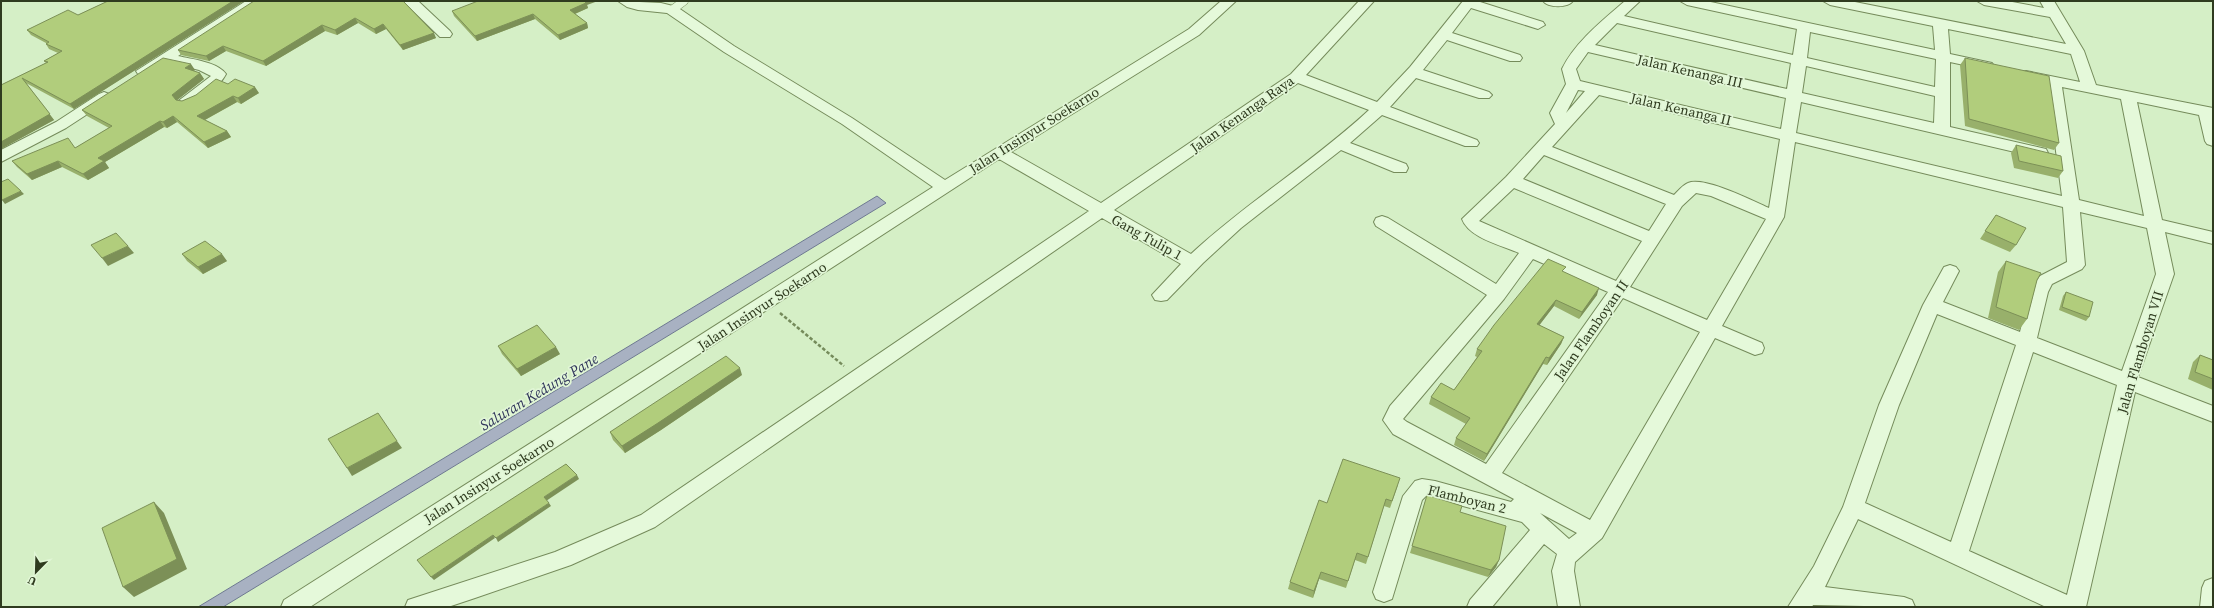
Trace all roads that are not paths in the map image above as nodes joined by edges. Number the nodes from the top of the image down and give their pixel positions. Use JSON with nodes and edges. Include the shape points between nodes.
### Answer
{"nodes":[{"id":1,"x":256,"y":1,"type":"edge"},
{"id":2,"x":410,"y":1,"type":"edge"},
{"id":3,"x":625,"y":1,"type":"edge"},
{"id":4,"x":684,"y":1,"type":"edge"},
{"id":5,"x":1229,"y":1,"type":"edge"},
{"id":6,"x":1367,"y":1,"type":"edge"},
{"id":7,"x":1633,"y":1,"type":"edge"},
{"id":8,"x":1687,"y":1,"type":"edge"},
{"id":9,"x":1830,"y":1,"type":"edge"},
{"id":10,"x":1984,"y":1,"type":"edge"},
{"id":11,"x":2047,"y":1,"type":"edge"},
{"id":12,"x":1469,"y":2,"type":"edge"},
{"id":13,"x":1876,"y":6,"type":"edge"},
{"id":14,"x":672,"y":10,"type":"junction"},
{"id":15,"x":2055,"y":14,"type":"junction"},
{"id":16,"x":1613,"y":18,"type":"junction"},
{"id":17,"x":1940,"y":24,"type":"junction"},
{"id":18,"x":1538,"y":25,"type":"dead end"},
{"id":19,"x":1804,"y":27,"type":"junction"},
{"id":20,"x":445,"y":34,"type":"dead end"},
{"id":21,"x":1444,"y":35,"type":"junction"},
{"id":22,"x":1586,"y":47,"type":"junction"},
{"id":23,"x":2077,"y":51,"type":"junction"},
{"id":24,"x":165,"y":57,"type":"junction"},
{"id":25,"x":1943,"y":57,"type":"junction"},
{"id":26,"x":1515,"y":58,"type":"dead end"},
{"id":27,"x":1800,"y":61,"type":"junction"},
{"id":28,"x":1414,"y":72,"type":"junction"},
{"id":29,"x":1296,"y":77,"type":"junction"},
{"id":30,"x":132,"y":78,"type":"edge"},
{"id":31,"x":2054,"y":81,"type":"junction"},
{"id":32,"x":1573,"y":84,"type":"junction"},
{"id":33,"x":2090,"y":88,"type":"junction"},
{"id":34,"x":1596,"y":89,"type":"junction"},
{"id":35,"x":113,"y":90,"type":"edge"},
{"id":36,"x":1941,"y":93,"type":"junction"},
{"id":37,"x":1484,"y":95,"type":"dead end"},
{"id":38,"x":1795,"y":96,"type":"junction"},
{"id":39,"x":2128,"y":97,"type":"junction"},
{"id":40,"x":185,"y":102,"type":"edge"},
{"id":41,"x":1380,"y":108,"type":"junction"},
{"id":42,"x":2209,"y":113,"type":"edge"},
{"id":43,"x":1563,"y":124,"type":"junction"},
{"id":44,"x":1942,"y":129,"type":"junction"},
{"id":45,"x":1789,"y":134,"type":"junction"},
{"id":46,"x":2213,"y":141,"type":"edge"},
{"id":47,"x":1339,"y":144,"type":"junction"},
{"id":48,"x":1471,"y":144,"type":"dead end"},
{"id":49,"x":1541,"y":148,"type":"junction"},
{"id":50,"x":999,"y":152,"type":"junction"},
{"id":51,"x":1,"y":157,"type":"edge"},
{"id":52,"x":2066,"y":159,"type":"junction"},
{"id":53,"x":1400,"y":168,"type":"dead end"},
{"id":54,"x":1512,"y":181,"type":"junction"},
{"id":55,"x":944,"y":187,"type":"junction"},
{"id":56,"x":1676,"y":202,"type":"junction"},
{"id":57,"x":2071,"y":203,"type":"junction"},
{"id":58,"x":1102,"y":212,"type":"junction"},
{"id":59,"x":1776,"y":217,"type":"junction"},
{"id":60,"x":1382,"y":222,"type":"dead end"},
{"id":61,"x":2154,"y":223,"type":"junction"},
{"id":62,"x":2213,"y":238,"type":"edge"},
{"id":63,"x":1652,"y":239,"type":"junction"},
{"id":64,"x":1530,"y":250,"type":"junction"},
{"id":65,"x":1192,"y":262,"type":"junction"},
{"id":66,"x":1950,"y":271,"type":"dead end"},
{"id":67,"x":1620,"y":289,"type":"junction"},
{"id":68,"x":1498,"y":294,"type":"junction"},
{"id":69,"x":1160,"y":295,"type":"dead end"},
{"id":70,"x":1932,"y":305,"type":"junction"},
{"id":71,"x":1710,"y":329,"type":"junction"},
{"id":72,"x":2027,"y":341,"type":"junction"},
{"id":73,"x":1755,"y":348,"type":"dead end"},
{"id":74,"x":2128,"y":380,"type":"junction"},
{"id":75,"x":2213,"y":414,"type":"edge"},
{"id":76,"x":1490,"y":474,"type":"junction"},
{"id":77,"x":1853,"y":507,"type":"junction"},
{"id":78,"x":1527,"y":515,"type":"junction"},
{"id":79,"x":1543,"y":530,"type":"junction"},
{"id":80,"x":1594,"y":532,"type":"junction"},
{"id":81,"x":1569,"y":551,"type":"junction"},
{"id":82,"x":1957,"y":556,"type":"junction"},
{"id":83,"x":2213,"y":588,"type":"edge"},
{"id":84,"x":1384,"y":592,"type":"dead end"},
{"id":85,"x":1804,"y":601,"type":"edge"},
{"id":86,"x":292,"y":607,"type":"edge"},
{"id":87,"x":416,"y":607,"type":"edge"},
{"id":88,"x":1478,"y":607,"type":"edge"},
{"id":89,"x":1569,"y":607,"type":"edge"},
{"id":90,"x":1904,"y":607,"type":"edge"},
{"id":91,"x":2069,"y":607,"type":"edge"},
{"id":92,"x":2075,"y":607,"type":"edge"},
{"id":93,"x":2211,"y":607,"type":"edge"}],
"edges":[{"from":1,"to":24,"type":"street"},
{"from":2,"to":20,"type":"street"},
{"from":3,"to":14,"type":"street","via":[[640,8],[665,6]]},
{"from":4,"to":14,"type":"lane"},
{"from":5,"to":50,"type":"street","name":"Jalan Insinyur Soekarno","via":[[1194,32]]},
{"from":6,"to":29,"type":"street","name":"Jalan Kenanga Raya"},
{"from":7,"to":16,"type":"street"},
{"from":8,"to":19,"type":"street"},
{"from":9,"to":13,"type":"street"},
{"from":10,"to":15,"type":"street"},
{"from":11,"to":15,"type":"street"},
{"from":12,"to":18,"type":"street"},
{"from":12,"to":21,"type":"street"},
{"from":13,"to":17,"type":"street"},
{"from":14,"to":55,"type":"street","via":[[729,49],[847,121]]},
{"from":15,"to":23,"type":"street"},
{"from":16,"to":22,"type":"street"},
{"from":16,"to":27,"type":"street"},
{"from":17,"to":23,"type":"street"},
{"from":17,"to":25,"type":"street"},
{"from":19,"to":25,"type":"street"},
{"from":19,"to":27,"type":"street"},
{"from":21,"to":26,"type":"street"},
{"from":21,"to":28,"type":"street"},
{"from":22,"to":32,"type":"street","via":[[1569,69]]},
{"from":22,"to":38,"type":"street","name":"Jalan Kenanga III"},
{"from":23,"to":33,"type":"street"},
{"from":24,"to":30,"type":"street"},
{"from":24,"to":40,"type":"street","via":[[204,67],[219,74],[215,81]]},
{"from":25,"to":31,"type":"street"},
{"from":25,"to":36,"type":"street"},
{"from":27,"to":36,"type":"street"},
{"from":27,"to":38,"type":"street"},
{"from":28,"to":37,"type":"street"},
{"from":28,"to":41,"type":"street"},
{"from":29,"to":41,"type":"street"},
{"from":29,"to":58,"type":"street","name":"Jalan Kenanga Raya"},
{"from":31,"to":33,"type":"street"},
{"from":31,"to":52,"type":"street"},
{"from":32,"to":34,"type":"street","name":"Jalan Kenanga II"},
{"from":32,"to":43,"type":"street","via":[[1558,112]]},
{"from":33,"to":39,"type":"street"},
{"from":34,"to":43,"type":"street"},
{"from":34,"to":45,"type":"street","name":"Jalan Kenanga II"},
{"from":35,"to":51,"type":"street","via":[[61,125]]},
{"from":36,"to":44,"type":"street"},
{"from":38,"to":44,"type":"street","name":"Jalan Kenanga III"},
{"from":38,"to":45,"type":"street"},
{"from":39,"to":42,"type":"street"},
{"from":39,"to":61,"type":"street","name":"Jalan Flamboyan VII"},
{"from":41,"to":47,"type":"street"},
{"from":41,"to":48,"type":"street"},
{"from":42,"to":46,"type":"street"},
{"from":43,"to":49,"type":"street"},
{"from":44,"to":52,"type":"street","name":"Jalan Kenanga III"},
{"from":45,"to":57,"type":"street","name":"Jalan Kenanga II"},
{"from":45,"to":59,"type":"street"},
{"from":47,"to":53,"type":"street"},
{"from":47,"to":65,"type":"street","via":[[1235,224]]},
{"from":49,"to":54,"type":"street"},
{"from":49,"to":56,"type":"street"},
{"from":50,"to":55,"type":"street","name":"Jalan Insinyur Soekarno"},
{"from":50,"to":58,"type":"street","name":"Gang Tulip 1"},
{"from":52,"to":57,"type":"street"},
{"from":54,"to":63,"type":"street"},
{"from":54,"to":64,"type":"street","via":[[1470,219],[1472,224],[1482,230]]},
{"from":55,"to":86,"type":"street","name":"Jalan Insinyur Soekarno"},
{"from":56,"to":59,"type":"street","name":"Jalan Flamboyan II","via":[[1693,187],[1715,191]]},
{"from":56,"to":63,"type":"street","name":"Jalan Flamboyan II"},
{"from":57,"to":61,"type":"street","name":"Jalan Kenanga II"},
{"from":57,"to":72,"type":"street","via":[[2076,265],[2046,280],[2039,291]]},
{"from":58,"to":65,"type":"street","name":"Gang Tulip 1"},
{"from":58,"to":87,"type":"street","name":"Jalan Kenanga Raya","via":[[1035,255],[648,521],[558,562]]},
{"from":59,"to":71,"type":"street"},
{"from":60,"to":68,"type":"street"},
{"from":61,"to":62,"type":"street","name":"Jalan Kenanga II"},
{"from":61,"to":74,"type":"street","name":"Jalan Flamboyan VII","via":[[2164,274]]},
{"from":63,"to":67,"type":"street","name":"Jalan Flamboyan II"},
{"from":64,"to":67,"type":"street"},
{"from":64,"to":68,"type":"street"},
{"from":65,"to":69,"type":"street"},
{"from":66,"to":70,"type":"street"},
{"from":67,"to":71,"type":"street"},
{"from":67,"to":76,"type":"street","name":"Jalan Flamboyan II"},
{"from":68,"to":76,"type":"street","via":[[1393,417],[1394,423],[1400,428]]},
{"from":70,"to":72,"type":"street"},
{"from":70,"to":77,"type":"street","via":[[1889,405]]},
{"from":71,"to":73,"type":"street"},
{"from":71,"to":80,"type":"street"},
{"from":72,"to":74,"type":"street"},
{"from":72,"to":82,"type":"street"},
{"from":74,"to":75,"type":"street"},
{"from":74,"to":92,"type":"street","name":"Jalan Flamboyan VII"},
{"from":76,"to":78,"type":"street"},
{"from":76,"to":80,"type":"street"},
{"from":77,"to":82,"type":"street"},
{"from":77,"to":85,"type":"street","via":[[1822,573]]},
{"from":78,"to":79,"type":"street"},
{"from":78,"to":84,"type":"street","name":"Flamboyan 2","via":[[1422,487],[1413,496]]},
{"from":79,"to":81,"type":"street"},
{"from":79,"to":88,"type":"street"},
{"from":80,"to":81,"type":"street"},
{"from":81,"to":89,"type":"street","via":[[1564,559],[1563,570]]},
{"from":82,"to":91,"type":"street"},
{"from":83,"to":93,"type":"street"},
{"from":85,"to":90,"type":"street"}]}
